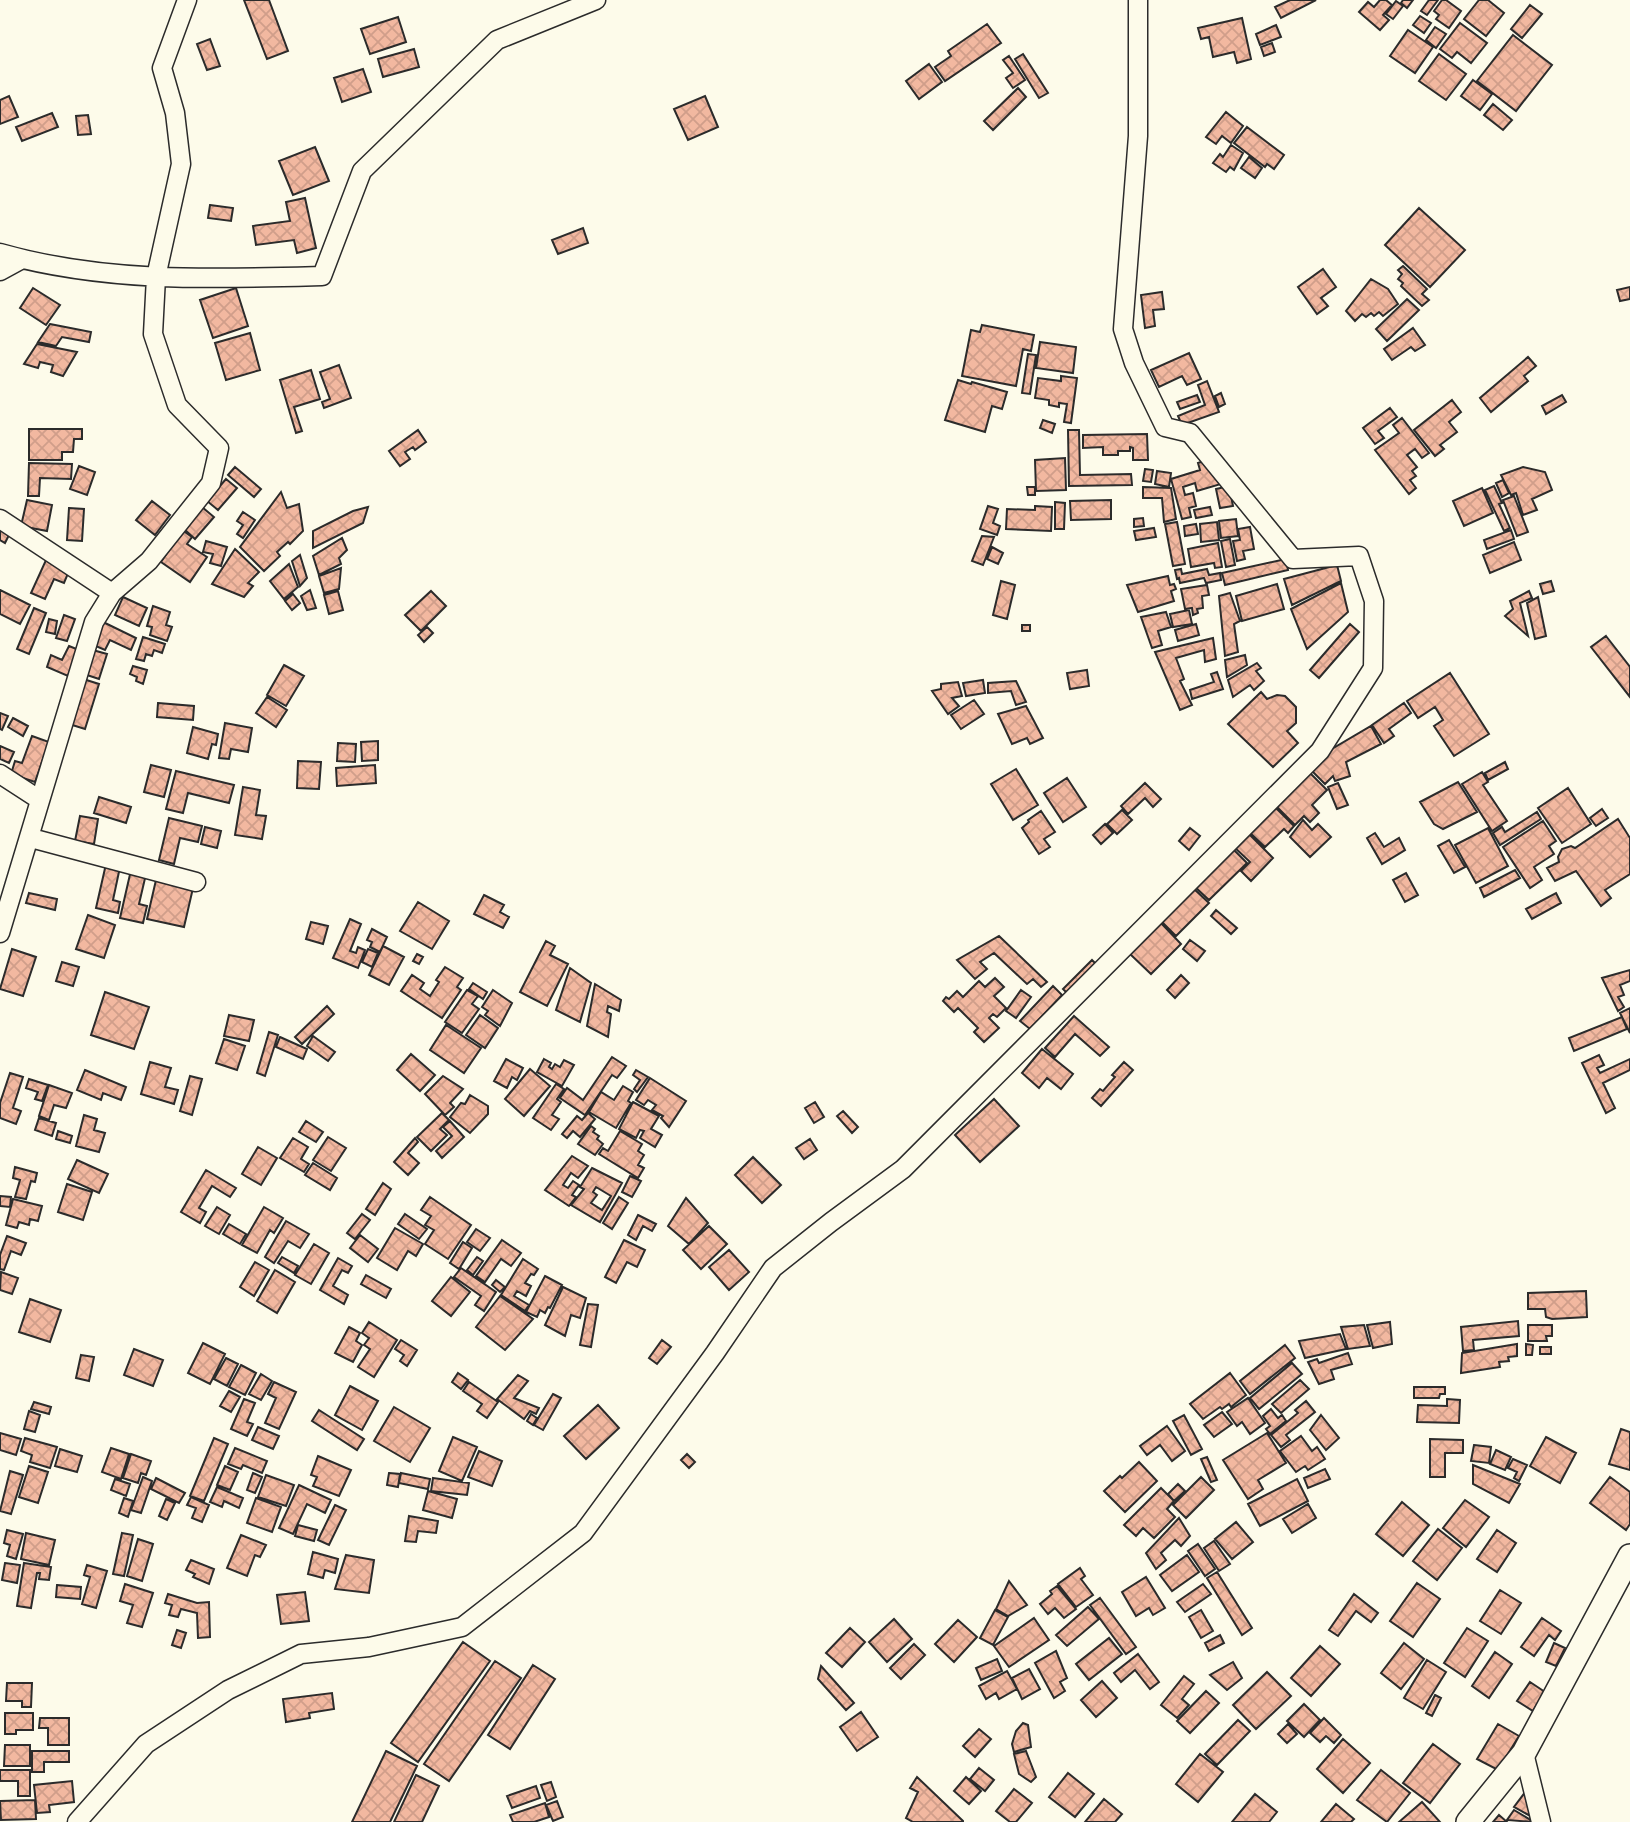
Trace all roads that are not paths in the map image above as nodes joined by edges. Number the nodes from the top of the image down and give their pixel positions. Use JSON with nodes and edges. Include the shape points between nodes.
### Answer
{"nodes":[{"id":1,"x":187,"y":0,"type":"edge"},
{"id":2,"x":596,"y":0,"type":"edge"},
{"id":3,"x":1138,"y":0,"type":"edge"},
{"id":4,"x":0,"y":253,"type":"edge"},
{"id":5,"x":22,"y":259,"type":"junction"},
{"id":6,"x":0,"y":271,"type":"edge"},
{"id":7,"x":156,"y":277,"type":"junction"},
{"id":8,"x":0,"y":519,"type":"edge"},
{"id":9,"x":112,"y":593,"type":"junction"},
{"id":10,"x":0,"y":774,"type":"edge"},
{"id":11,"x":40,"y":800,"type":"junction"},
{"id":12,"x":31,"y":838,"type":"junction"},
{"id":13,"x":196,"y":882,"type":"dead end"},
{"id":14,"x":4,"y":901,"type":"edge"},
{"id":15,"x":0,"y":933,"type":"edge"},
{"id":16,"x":1630,"y":1556,"type":"edge"},
{"id":17,"x":1524,"y":1754,"type":"junction"},
{"id":18,"x":77,"y":1822,"type":"edge"},
{"id":19,"x":1468,"y":1822,"type":"edge"},
{"id":20,"x":1541,"y":1822,"type":"edge"}],
"edges":[{"from":1,"to":7,"type":"street","via":[[162,68],[176,113],[181,164]]},
{"from":2,"to":7,"type":"street","via":[[498,40],[362,171],[322,276]]},
{"from":3,"to":18,"type":"street","via":[[1138,136],[1123,329],[1134,363],[1165,427],[1191,433],[1293,559],[1359,556],[1374,601],[1373,668],[1320,751],[903,1169],[773,1268],[583,1533],[462,1627],[369,1647],[301,1654],[228,1690],[146,1744]]},
{"from":4,"to":5,"type":"street"},
{"from":5,"to":6,"type":"street"},
{"from":5,"to":7,"type":"street"},
{"from":7,"to":9,"type":"street","via":[[153,334],[177,405],[219,448],[211,483],[149,561]]},
{"from":8,"to":9,"type":"street"},
{"from":9,"to":11,"type":"street","via":[[94,622]]},
{"from":10,"to":11,"type":"street"},
{"from":11,"to":12,"type":"street"},
{"from":12,"to":13,"type":"street"},
{"from":12,"to":14,"type":"street"},
{"from":14,"to":15,"type":"street"},
{"from":16,"to":17,"type":"street"},
{"from":17,"to":19,"type":"street"},
{"from":17,"to":20,"type":"street"}]}
